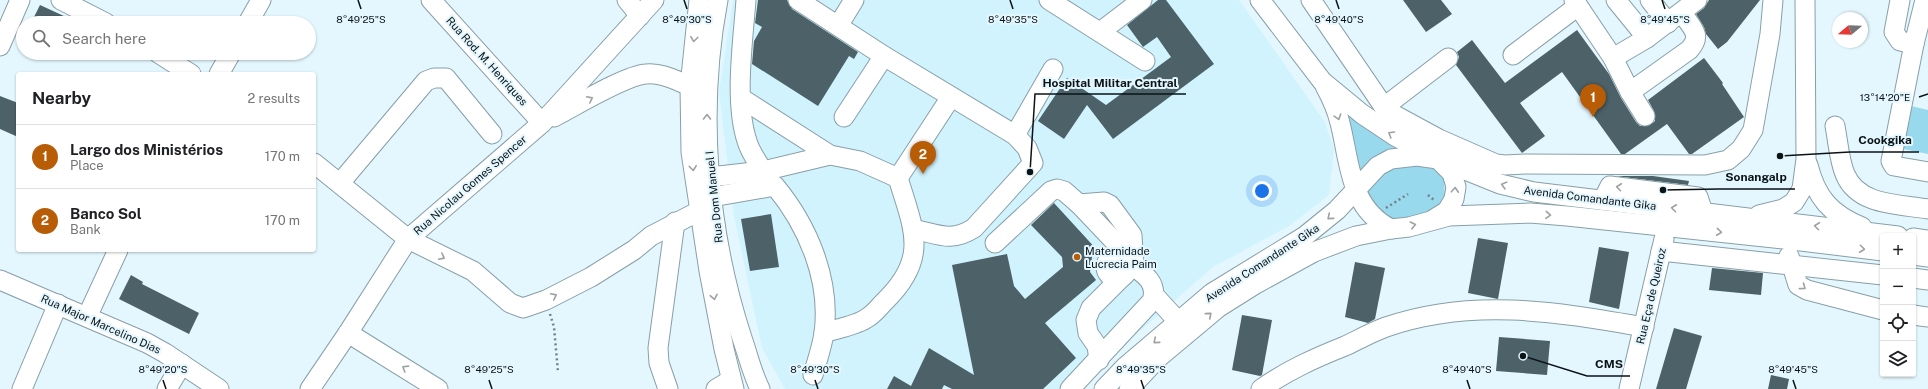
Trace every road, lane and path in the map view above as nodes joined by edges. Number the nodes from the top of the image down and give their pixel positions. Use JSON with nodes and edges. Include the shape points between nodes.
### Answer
{"nodes":[{"id":1,"x":20,"y":0,"type":"edge"},
{"id":2,"x":61,"y":0,"type":"edge"},
{"id":3,"x":261,"y":0,"type":"edge"},
{"id":4,"x":626,"y":0,"type":"edge"},
{"id":5,"x":654,"y":0,"type":"edge"},
{"id":6,"x":699,"y":0,"type":"edge"},
{"id":7,"x":718,"y":0,"type":"edge"},
{"id":8,"x":746,"y":0,"type":"edge"},
{"id":9,"x":798,"y":0,"type":"edge"},
{"id":10,"x":854,"y":0,"type":"edge"},
{"id":11,"x":1049,"y":0,"type":"edge"},
{"id":12,"x":1142,"y":0,"type":"edge"},
{"id":13,"x":1260,"y":0,"type":"edge"},
{"id":14,"x":1311,"y":0,"type":"edge"},
{"id":15,"x":1616,"y":0,"type":"edge"},
{"id":16,"x":1650,"y":0,"type":"edge"},
{"id":17,"x":1773,"y":0,"type":"edge"},
{"id":18,"x":1804,"y":0,"type":"edge"},
{"id":19,"x":1900,"y":0,"type":"edge"},
{"id":20,"x":1925,"y":0,"type":"edge"},
{"id":21,"x":435,"y":1,"type":"edge"},
{"id":22,"x":1576,"y":3,"type":"edge"},
{"id":23,"x":1685,"y":8,"type":"edge"},
{"id":24,"x":92,"y":16,"type":"edge"},
{"id":25,"x":252,"y":16,"type":"edge"},
{"id":26,"x":640,"y":16,"type":"junction"},
{"id":27,"x":838,"y":26,"type":"junction"},
{"id":28,"x":1100,"y":32,"type":"junction"},
{"id":29,"x":1647,"y":38,"type":"junction"},
{"id":30,"x":1914,"y":44,"type":"junction"},
{"id":31,"x":0,"y":46,"type":"edge"},
{"id":32,"x":1513,"y":55,"type":"dead end"},
{"id":33,"x":884,"y":56,"type":"junction"},
{"id":34,"x":1448,"y":58,"type":"dead end"},
{"id":35,"x":1613,"y":58,"type":"junction"},
{"id":36,"x":169,"y":60,"type":"edge"},
{"id":37,"x":227,"y":60,"type":"edge"},
{"id":38,"x":1145,"y":61,"type":"dead end"},
{"id":39,"x":1053,"y":69,"type":"dead end"},
{"id":40,"x":188,"y":72,"type":"edge"},
{"id":41,"x":220,"y":72,"type":"edge"},
{"id":42,"x":1322,"y":81,"type":"junction"},
{"id":43,"x":690,"y":86,"type":"junction"},
{"id":44,"x":1630,"y":92,"type":"junction"},
{"id":45,"x":951,"y":97,"type":"junction"},
{"id":46,"x":741,"y":98,"type":"junction"},
{"id":47,"x":1384,"y":107,"type":"junction"},
{"id":48,"x":1645,"y":116,"type":"dead end"},
{"id":49,"x":844,"y":117,"type":"dead end"},
{"id":50,"x":542,"y":123,"type":"junction"},
{"id":51,"x":1835,"y":126,"type":"dead end"},
{"id":52,"x":492,"y":134,"type":"dead end"},
{"id":53,"x":1015,"y":135,"type":"junction"},
{"id":54,"x":830,"y":155,"type":"junction"},
{"id":55,"x":1438,"y":159,"type":"junction"},
{"id":56,"x":1806,"y":159,"type":"junction"},
{"id":57,"x":316,"y":165,"type":"edge"},
{"id":58,"x":763,"y":171,"type":"junction"},
{"id":59,"x":1928,"y":172,"type":"edge"},
{"id":60,"x":710,"y":178,"type":"junction"},
{"id":61,"x":898,"y":178,"type":"junction"},
{"id":62,"x":340,"y":183,"type":"junction"},
{"id":63,"x":775,"y":186,"type":"junction"},
{"id":64,"x":1357,"y":189,"type":"junction"},
{"id":65,"x":1408,"y":194,"type":"dead end"},
{"id":66,"x":712,"y":197,"type":"junction"},
{"id":67,"x":1079,"y":204,"type":"junction"},
{"id":68,"x":1928,"y":209,"type":"edge"},
{"id":69,"x":699,"y":211,"type":"junction"},
{"id":70,"x":1372,"y":216,"type":"junction"},
{"id":71,"x":1744,"y":217,"type":"junction"},
{"id":72,"x":1434,"y":219,"type":"junction"},
{"id":73,"x":675,"y":222,"type":"junction"},
{"id":74,"x":1667,"y":226,"type":"junction"},
{"id":75,"x":1391,"y":228,"type":"junction"},
{"id":76,"x":913,"y":229,"type":"junction"},
{"id":77,"x":1880,"y":237,"type":"edge"},
{"id":78,"x":1916,"y":238,"type":"edge"},
{"id":79,"x":408,"y":239,"type":"junction"},
{"id":80,"x":1784,"y":239,"type":"junction"},
{"id":81,"x":1880,"y":240,"type":"edge"},
{"id":82,"x":1928,"y":240,"type":"edge"},
{"id":83,"x":1880,"y":241,"type":"edge"},
{"id":84,"x":995,"y":243,"type":"dead end"},
{"id":85,"x":1661,"y":251,"type":"junction"},
{"id":86,"x":117,"y":252,"type":"edge"},
{"id":87,"x":1916,"y":255,"type":"edge"},
{"id":88,"x":1928,"y":257,"type":"edge"},
{"id":89,"x":1124,"y":265,"type":"junction"},
{"id":90,"x":1792,"y":266,"type":"junction"},
{"id":91,"x":1880,"y":275,"type":"edge"},
{"id":92,"x":1916,"y":278,"type":"edge"},
{"id":93,"x":0,"y":280,"type":"edge"},
{"id":94,"x":1928,"y":280,"type":"edge"},
{"id":95,"x":1154,"y":295,"type":"junction"},
{"id":96,"x":546,"y":300,"type":"junction"},
{"id":97,"x":58,"y":304,"type":"junction"},
{"id":98,"x":1880,"y":309,"type":"edge"},
{"id":99,"x":1916,"y":315,"type":"edge"},
{"id":100,"x":87,"y":317,"type":"junction"},
{"id":101,"x":1928,"y":317,"type":"edge"},
{"id":102,"x":1183,"y":327,"type":"junction"},
{"id":103,"x":1644,"y":327,"type":"junction"},
{"id":104,"x":348,"y":333,"type":"junction"},
{"id":105,"x":824,"y":333,"type":"junction"},
{"id":106,"x":1093,"y":337,"type":"junction"},
{"id":107,"x":1118,"y":337,"type":"junction"},
{"id":108,"x":1099,"y":360,"type":"junction"},
{"id":109,"x":182,"y":364,"type":"junction"},
{"id":110,"x":558,"y":372,"type":"dead end"},
{"id":111,"x":813,"y":375,"type":"dead end"},
{"id":112,"x":727,"y":386,"type":"edge"},
{"id":113,"x":22,"y":389,"type":"edge"},
{"id":114,"x":167,"y":389,"type":"edge"},
{"id":115,"x":219,"y":389,"type":"edge"},
{"id":116,"x":310,"y":389,"type":"edge"},
{"id":117,"x":438,"y":389,"type":"edge"},
{"id":118,"x":668,"y":389,"type":"edge"},
{"id":119,"x":760,"y":389,"type":"edge"},
{"id":120,"x":1070,"y":389,"type":"edge"},
{"id":121,"x":1104,"y":389,"type":"edge"},
{"id":122,"x":1129,"y":389,"type":"edge"},
{"id":123,"x":1261,"y":389,"type":"edge"},
{"id":124,"x":1629,"y":389,"type":"edge"}],
"edges":[{"from":1,"to":31,"type":"street"},
{"from":2,"to":24,"type":"street"},
{"from":3,"to":25,"type":"street"},
{"from":4,"to":26,"type":"street"},
{"from":5,"to":26,"type":"street","name":"Rua Nicolau Gomes Spencer"},
{"from":6,"to":43,"type":"street","name":"Rua Dom Manuel I","one_way":true},
{"from":60,"to":7,"type":"street","name":"Rua Dom Manuel I","one_way":true,"via":[[708,74]]},
{"from":8,"to":46,"type":"street"},
{"from":9,"to":27,"type":"street"},
{"from":10,"to":27,"type":"street"},
{"from":11,"to":28,"type":"street"},
{"from":12,"to":28,"type":"street"},
{"from":13,"to":42,"type":"street"},
{"from":14,"to":47,"type":"street"},
{"from":15,"to":29,"type":"street"},
{"from":16,"to":23,"type":"street"},
{"from":17,"to":47,"type":"street","via":[[1770,34],[1753,130],[1741,149],[1728,160],[1705,165],[1496,164],[1439,139]]},
{"from":18,"to":56,"type":"street"},
{"from":19,"to":30,"type":"street","via":[[1894,32],[1900,42]]},
{"from":20,"to":30,"type":"street"},
{"from":21,"to":50,"type":"street","name":"Rua Rod. M. Henriques"},
{"from":22,"to":32,"type":"street"},
{"from":22,"to":35,"type":"street"},
{"from":23,"to":29,"type":"street"},
{"from":23,"to":44,"type":"street","via":[[1696,34],[1695,44]]},
{"from":26,"to":50,"type":"street","name":"Rua Nicolau Gomes Spencer"},
{"from":27,"to":33,"type":"street"},
{"from":28,"to":38,"type":"street"},
{"from":29,"to":35,"type":"street"},
{"from":30,"to":59,"type":"street","via":[[1890,161],[1894,166]]},
{"from":33,"to":45,"type":"street"},
{"from":33,"to":49,"type":"street"},
{"from":34,"to":47,"type":"street"},
{"from":35,"to":44,"type":"street"},
{"from":36,"to":40,"type":"street"},
{"from":37,"to":41,"type":"street"},
{"from":39,"to":53,"type":"street"},
{"from":55,"to":42,"type":"street","one_way":true,"via":[[1386,130]]},
{"from":42,"to":64,"type":"street","one_way":true,"via":[[1340,121],[1348,164]]},
{"from":50,"to":43,"type":"street","one_way":true,"via":[[625,81],[646,74],[667,77]]},
{"from":43,"to":69,"type":"street","name":"Rua Dom Manuel I","one_way":true,"via":[[691,152]]},
{"from":44,"to":48,"type":"street"},
{"from":45,"to":53,"type":"street"},
{"from":45,"to":61,"type":"street"},
{"from":46,"to":54,"type":"street"},
{"from":46,"to":58,"type":"street","via":[[747,142]]},
{"from":50,"to":79,"type":"street","name":"Rua Nicolau Gomes Spencer"},
{"from":51,"to":68,"type":"street","via":[[1845,174],[1853,187],[1866,198]]},
{"from":52,"to":62,"type":"street","via":[[446,78],[434,78],[426,81]]},
{"from":53,"to":76,"type":"street","via":[[1027,148],[1033,163],[974,228],[953,238]]},
{"from":54,"to":58,"type":"street"},
{"from":54,"to":61,"type":"street","via":[[860,161]]},
{"from":55,"to":64,"type":"street","name":"Avenida Comandante Gika","via":[[1417,156],[1391,159],[1378,166]]},
{"from":71,"to":55,"type":"street","name":"Avenida Comandante Gika","one_way":true,"via":[[1534,192],[1500,184]]},
{"from":72,"to":55,"type":"street","one_way":true,"via":[[1447,210],[1454,199],[1456,187],[1452,174]]},
{"from":56,"to":71,"type":"street","via":[[1802,189],[1794,202],[1771,213]]},
{"from":56,"to":77,"type":"street","via":[[1816,191],[1827,204],[1841,217]]},
{"from":57,"to":62,"type":"street"},
{"from":58,"to":60,"type":"street"},
{"from":58,"to":63,"type":"street"},
{"from":60,"to":66,"type":"street","name":"Rua Dom Manuel I"},
{"from":61,"to":76,"type":"street"},
{"from":62,"to":79,"type":"street"},
{"from":63,"to":66,"type":"street"},
{"from":63,"to":105,"type":"street","via":[[788,201],[812,246],[824,289]]},
{"from":64,"to":70,"type":"street","via":[[1363,205]]},
{"from":64,"to":102,"type":"street","name":"Avenida Comandante Gika","one_way":true,"via":[[1337,210],[1305,236],[1212,293]]},
{"from":65,"to":70,"type":"path"},
{"from":66,"to":119,"type":"street","name":"Rua Dom Manuel I","via":[[725,281]]},
{"from":67,"to":84,"type":"street","via":[[1064,191],[1051,191]]},
{"from":67,"to":89,"type":"street"},
{"from":67,"to":89,"type":"street","via":[[1104,202],[1110,205],[1132,235]]},
{"from":69,"to":73,"type":"street"},
{"from":69,"to":112,"type":"street","name":"Rua Dom Manuel I","one_way":true},
{"from":70,"to":75,"type":"street"},
{"from":81,"to":71,"type":"street","name":"Avenida Comandante Gika","one_way":true},
{"from":72,"to":74,"type":"street","name":"Avenida Comandante Gika","one_way":true,"via":[[1449,216],[1530,214]]},
{"from":75,"to":72,"type":"street","name":"Avenida Comandante Gika","one_way":true,"via":[[1409,227]]},
{"from":96,"to":73,"type":"street","one_way":true,"via":[[591,277]]},
{"from":73,"to":118,"type":"street","via":[[658,348],[659,363]]},
{"from":74,"to":80,"type":"street","name":"Avenida Comandante Gika","one_way":true},
{"from":74,"to":85,"type":"street","name":"Rua Eça de Queiroz"},
{"from":102,"to":75,"type":"street","name":"Avenida Comandante Gika","one_way":true,"via":[[1314,252],[1356,236]]},
{"from":76,"to":105,"type":"street","via":[[914,258],[908,273],[894,292],[867,319]]},
{"from":78,"to":82,"type":"street"},
{"from":79,"to":96,"type":"street","one_way":true,"via":[[473,271],[510,303],[523,308]]},
{"from":79,"to":104,"type":"street","name":"Rua Nicolau Gomes Spencer"},
{"from":80,"to":83,"type":"street","name":"Avenida Comandante Gika","one_way":true},
{"from":80,"to":90,"type":"street"},
{"from":85,"to":90,"type":"street"},
{"from":85,"to":103,"type":"street","name":"Rua Eça de Queiroz"},
{"from":86,"to":100,"type":"street"},
{"from":87,"to":88,"type":"street"},
{"from":89,"to":95,"type":"street","via":[[1153,284]]},
{"from":89,"to":106,"type":"street","via":[[1106,294],[1091,308],[1086,326]]},
{"from":90,"to":91,"type":"street"},
{"from":90,"to":98,"type":"street","one_way":true,"via":[[1798,285],[1807,290]]},
{"from":92,"to":94,"type":"street"},
{"from":93,"to":97,"type":"street","name":"Rua Major Marcelino Dias"},
{"from":95,"to":102,"type":"street"},
{"from":95,"to":107,"type":"street","via":[[1152,301]]},
{"from":96,"to":110,"type":"path","via":[[554,327]]},
{"from":97,"to":100,"type":"street","name":"Rua Major Marcelino Dias"},
{"from":97,"to":113,"type":"street"},
{"from":99,"to":101,"type":"street"},
{"from":100,"to":109,"type":"street","name":"Rua Major Marcelino Dias","via":[[147,343]]},
{"from":102,"to":121,"type":"street","name":"Avenida Comandante Gika","one_way":true,"via":[[1125,367]]},
{"from":102,"to":122,"type":"street","name":"Avenida Comandante Gika"},
{"from":103,"to":123,"type":"street","via":[[1546,311],[1477,309],[1441,314],[1385,328],[1308,360]]},
{"from":103,"to":124,"type":"street","name":"Rua Eça de Queiroz"},
{"from":104,"to":116,"type":"street","name":"Rua Nicolau Gomes Spencer"},
{"from":117,"to":104,"type":"street","one_way":true},
{"from":105,"to":111,"type":"street"},
{"from":106,"to":107,"type":"street","via":[[1105,341]]},
{"from":106,"to":108,"type":"street"},
{"from":107,"to":108,"type":"street"},
{"from":108,"to":120,"type":"street"},
{"from":109,"to":114,"type":"street"},
{"from":109,"to":115,"type":"street","name":"Rua Major Marcelino Dias"}]}
